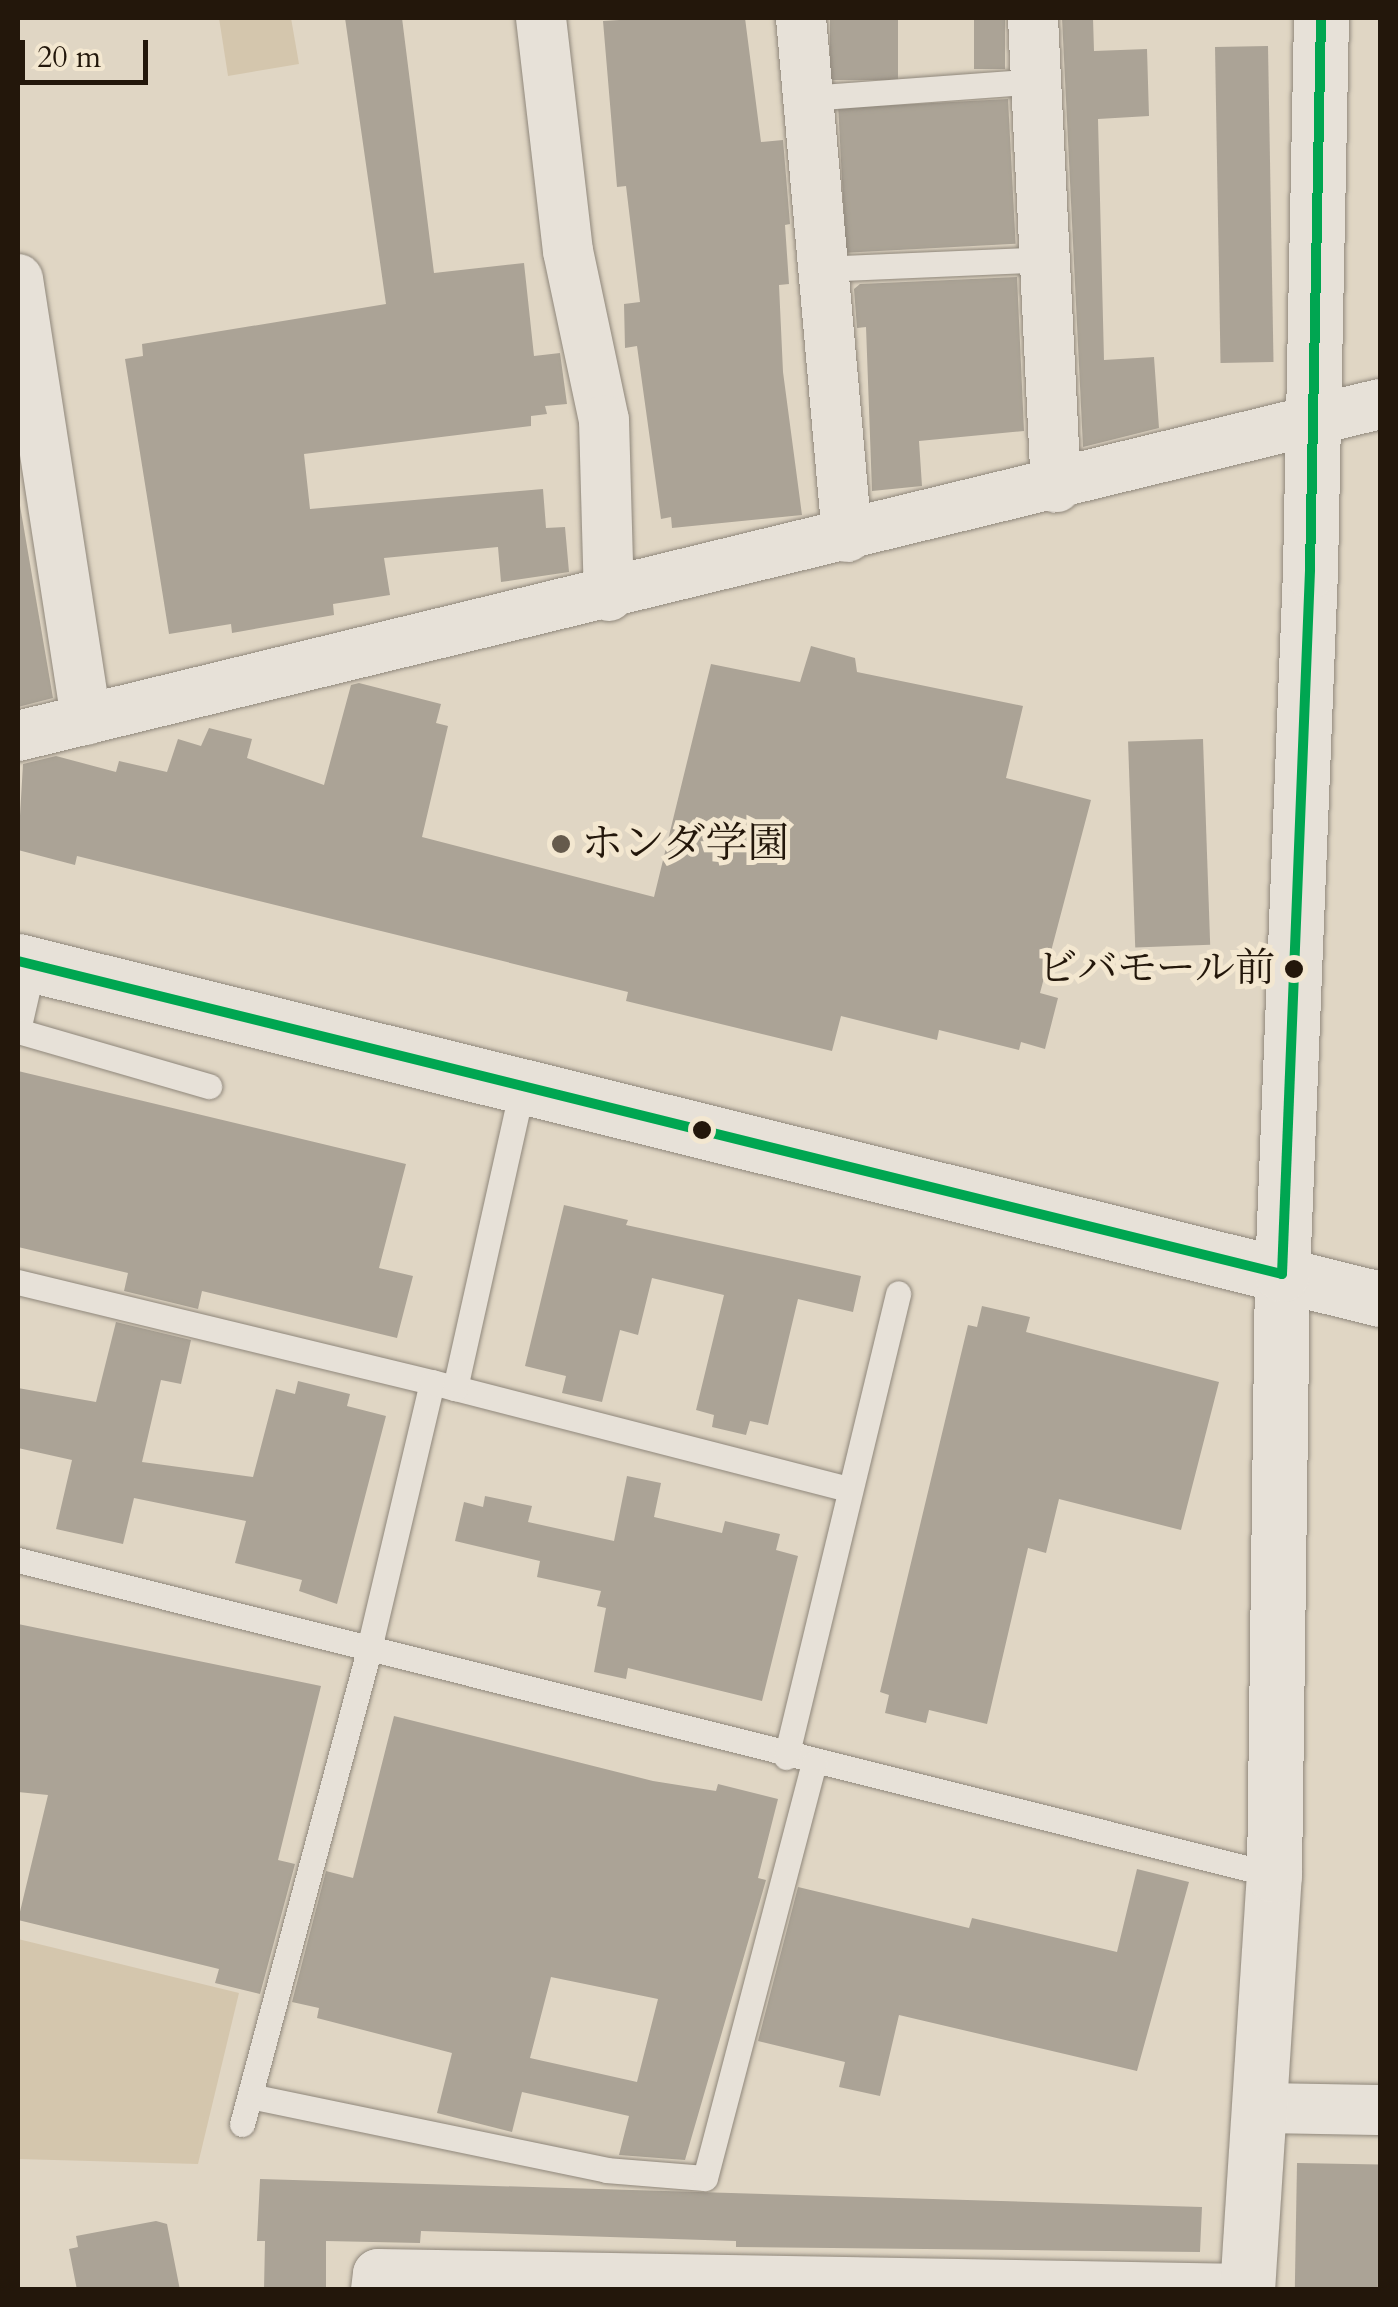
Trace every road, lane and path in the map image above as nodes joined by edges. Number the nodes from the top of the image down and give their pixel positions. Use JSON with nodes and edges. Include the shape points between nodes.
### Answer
{"nodes":[{"id":1,"x":541,"y":18,"type":"edge"},
{"id":2,"x":802,"y":18,"type":"edge"},
{"id":3,"x":1033,"y":18,"type":"edge"},
{"id":4,"x":1321,"y":18,"type":"edge"},
{"id":5,"x":1036,"y":82,"type":"junction"},
{"id":6,"x":806,"y":98,"type":"junction"},
{"id":7,"x":1044,"y":259,"type":"junction"},
{"id":8,"x":820,"y":269,"type":"junction"},
{"id":9,"x":18,"y":279,"type":"edge"},
{"id":10,"x":1380,"y":404,"type":"edge"},
{"id":11,"x":1309,"y":420,"type":"junction"},
{"id":12,"x":1056,"y":487,"type":"junction"},
{"id":13,"x":847,"y":537,"type":"junction"},
{"id":14,"x":609,"y":596,"type":"junction"},
{"id":15,"x":86,"y":720,"type":"junction"},
{"id":16,"x":18,"y":736,"type":"edge"},
{"id":17,"x":25,"y":963,"type":"edge"},
{"id":18,"x":18,"y":1030,"type":"edge"},
{"id":19,"x":209,"y":1086,"type":"dead end"},
{"id":20,"x":522,"y":1088,"type":"junction"},
{"id":21,"x":1282,"y":1274,"type":"junction"},
{"id":22,"x":18,"y":1282,"type":"edge"},
{"id":23,"x":898,"y":1292,"type":"dead end"},
{"id":24,"x":1380,"y":1299,"type":"edge"},
{"id":25,"x":443,"y":1385,"type":"junction"},
{"id":26,"x":847,"y":1489,"type":"junction"},
{"id":27,"x":18,"y":1560,"type":"edge"},
{"id":28,"x":368,"y":1653,"type":"junction"},
{"id":29,"x":786,"y":1757,"type":"junction"},
{"id":30,"x":814,"y":1763,"type":"junction"},
{"id":31,"x":1274,"y":1875,"type":"junction"},
{"id":32,"x":250,"y":2096,"type":"junction"},
{"id":33,"x":1261,"y":2108,"type":"junction"},
{"id":34,"x":1380,"y":2110,"type":"edge"},
{"id":35,"x":242,"y":2124,"type":"dead end"},
{"id":36,"x":1026,"y":2287,"type":"edge"},
{"id":37,"x":1247,"y":2289,"type":"edge"},
{"id":38,"x":376,"y":2290,"type":"edge"}],
"edges":[{"from":1,"to":14,"type":"street","via":[[568,251],[604,420]]},
{"from":2,"to":6,"type":"street"},
{"from":3,"to":5,"type":"street"},
{"from":4,"to":11,"type":"street"},
{"from":5,"to":6,"type":"lane"},
{"from":5,"to":7,"type":"street"},
{"from":6,"to":8,"type":"street"},
{"from":7,"to":8,"type":"lane"},
{"from":7,"to":12,"type":"street"},
{"from":8,"to":13,"type":"street"},
{"from":9,"to":15,"type":"street"},
{"from":10,"to":11,"type":"street"},
{"from":11,"to":12,"type":"street"},
{"from":11,"to":21,"type":"street","via":[[1310,570]]},
{"from":12,"to":13,"type":"street"},
{"from":13,"to":14,"type":"street"},
{"from":14,"to":15,"type":"street"},
{"from":15,"to":16,"type":"street"},
{"from":17,"to":18,"type":"lane"},
{"from":17,"to":20,"type":"street"},
{"from":18,"to":19,"type":"lane"},
{"from":20,"to":21,"type":"street"},
{"from":20,"to":25,"type":"lane"},
{"from":21,"to":24,"type":"street"},
{"from":21,"to":31,"type":"street"},
{"from":22,"to":25,"type":"lane"},
{"from":23,"to":26,"type":"lane"},
{"from":25,"to":26,"type":"lane"},
{"from":25,"to":28,"type":"lane"},
{"from":26,"to":29,"type":"lane"},
{"from":27,"to":28,"type":"lane"},
{"from":28,"to":29,"type":"lane"},
{"from":28,"to":32,"type":"lane"},
{"from":29,"to":30,"type":"lane"},
{"from":30,"to":31,"type":"lane"},
{"from":30,"to":32,"type":"lane","via":[[705,2178],[606,2170]]},
{"from":31,"to":33,"type":"street"},
{"from":32,"to":35,"type":"lane"},
{"from":33,"to":34,"type":"street"},
{"from":33,"to":37,"type":"street"},
{"from":36,"to":37,"type":"street"},
{"from":36,"to":38,"type":"street","via":[[378,2274]]}]}
